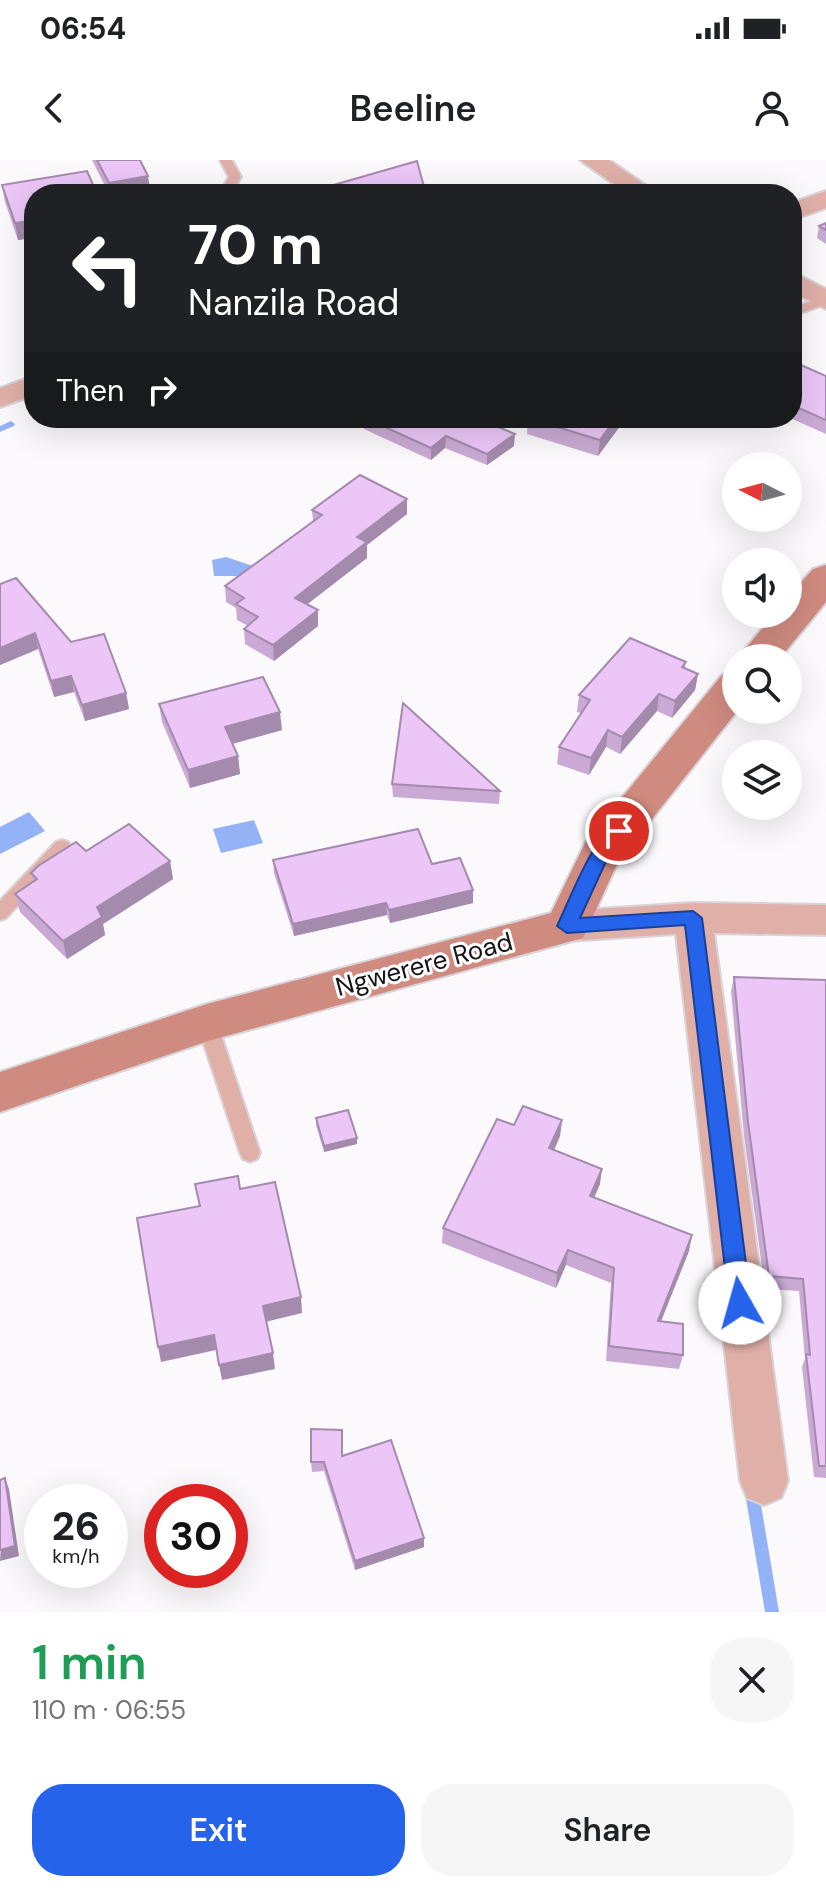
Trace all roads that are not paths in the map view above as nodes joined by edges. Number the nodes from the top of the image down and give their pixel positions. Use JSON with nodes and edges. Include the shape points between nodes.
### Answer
{"nodes":[{"id":1,"x":226,"y":160,"type":"edge"},
{"id":2,"x":592,"y":160,"type":"edge"},
{"id":3,"x":231,"y":184,"type":"edge"},
{"id":4,"x":630,"y":184,"type":"edge"},
{"id":5,"x":826,"y":199,"type":"edge"},
{"id":6,"x":802,"y":208,"type":"edge"},
{"id":7,"x":802,"y":286,"type":"edge"},
{"id":8,"x":826,"y":300,"type":"edge"},
{"id":9,"x":802,"y":308,"type":"edge"},
{"id":10,"x":24,"y":389,"type":"edge"},
{"id":11,"x":0,"y":398,"type":"edge"},
{"id":12,"x":826,"y":577,"type":"edge"},
{"id":13,"x":770,"y":644,"type":"edge"},
{"id":14,"x":722,"y":702,"type":"edge"},
{"id":15,"x":62,"y":847,"type":"edge"},
{"id":16,"x":0,"y":913,"type":"edge"},
{"id":17,"x":693,"y":918,"type":"junction"},
{"id":18,"x":826,"y":920,"type":"edge"},
{"id":19,"x":567,"y":926,"type":"junction"},
{"id":20,"x":207,"y":1023,"type":"junction"},
{"id":21,"x":0,"y":1092,"type":"edge"},
{"id":22,"x":250,"y":1153,"type":"dead end"},
{"id":23,"x":764,"y":1481,"type":"dead end"}],
"edges":[{"from":1,"to":3,"type":"lane","via":[[235,177]]},
{"from":2,"to":4,"type":"street"},
{"from":5,"to":6,"type":"street"},
{"from":7,"to":8,"type":"street"},
{"from":8,"to":9,"type":"lane"},
{"from":10,"to":11,"type":"street"},
{"from":12,"to":13,"type":"street"},
{"from":14,"to":19,"type":"street","via":[[600,854]]},
{"from":15,"to":16,"type":"lane"},
{"from":17,"to":18,"type":"street"},
{"from":17,"to":19,"type":"street"},
{"from":17,"to":23,"type":"street"},
{"from":19,"to":20,"type":"street","name":"Ngwerere Road"},
{"from":20,"to":21,"type":"street","name":"Ngwerere Road"},
{"from":20,"to":22,"type":"lane"}]}
